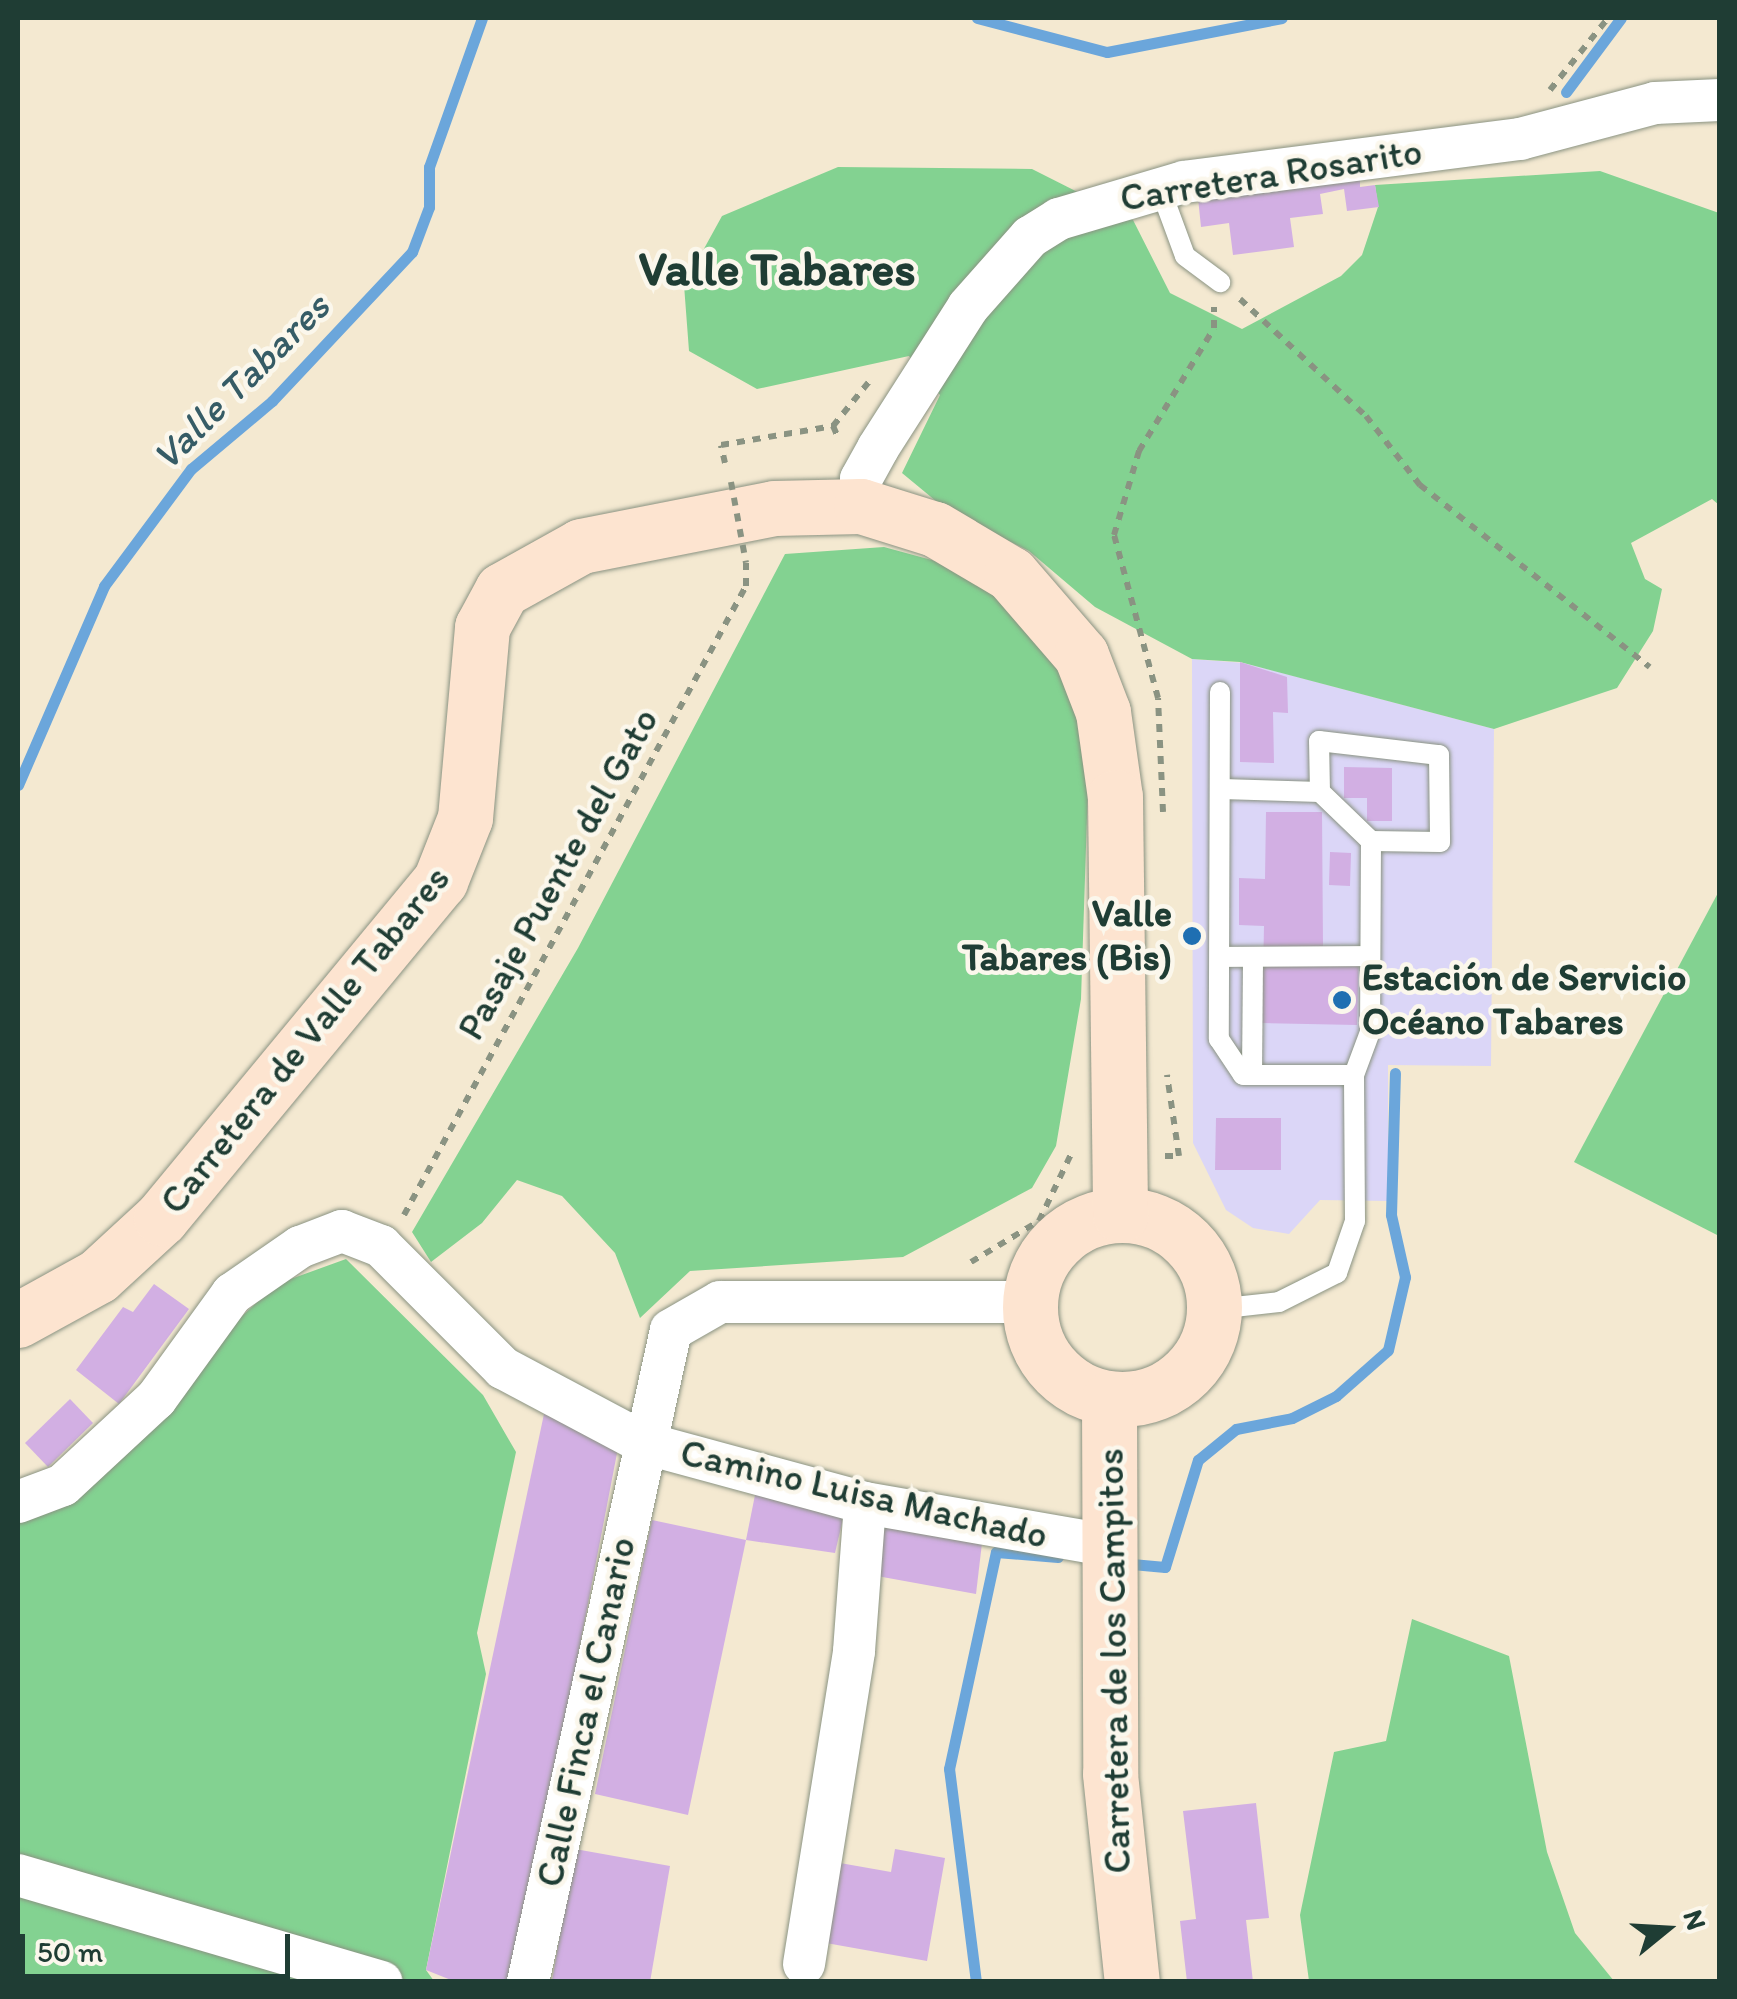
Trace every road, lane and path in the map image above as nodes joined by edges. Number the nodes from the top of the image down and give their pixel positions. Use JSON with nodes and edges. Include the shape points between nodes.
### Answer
{"nodes":[{"id":1,"x":1608,"y":18,"type":"edge"},
{"id":2,"x":1720,"y":100,"type":"edge"},
{"id":3,"x":1520,"y":138,"type":"junction"},
{"id":4,"x":1160,"y":188,"type":"junction"},
{"id":5,"x":1210,"y":278,"type":"junction"},
{"id":6,"x":839,"y":442,"type":"dead end"},
{"id":7,"x":725,"y":462,"type":"dead end"},
{"id":8,"x":731,"y":482,"type":"dead end"},
{"id":9,"x":861,"y":506,"type":"junction"},
{"id":10,"x":1650,"y":667,"type":"dead end"},
{"id":11,"x":1220,"y":692,"type":"dead end"},
{"id":12,"x":1222,"y":789,"type":"junction"},
{"id":13,"x":1320,"y":792,"type":"junction"},
{"id":14,"x":1159,"y":824,"type":"dead end"},
{"id":15,"x":1371,"y":842,"type":"junction"},
{"id":16,"x":1370,"y":956,"type":"junction"},
{"id":17,"x":1220,"y":957,"type":"junction"},
{"id":18,"x":1253,"y":957,"type":"junction"},
{"id":19,"x":1252,"y":1075,"type":"junction"},
{"id":20,"x":1354,"y":1075,"type":"junction"},
{"id":21,"x":1071,"y":1154,"type":"dead end"},
{"id":22,"x":408,"y":1208,"type":"dead end"},
{"id":23,"x":1120,"y":1214,"type":"junction"},
{"id":24,"x":920,"y":1301,"type":"junction"},
{"id":25,"x":1028,"y":1302,"type":"junction"},
{"id":26,"x":1216,"y":1309,"type":"junction"},
{"id":27,"x":18,"y":1320,"type":"edge"},
{"id":28,"x":1110,"y":1399,"type":"junction"},
{"id":29,"x":644,"y":1443,"type":"junction"},
{"id":30,"x":18,"y":1502,"type":"edge"},
{"id":31,"x":865,"y":1503,"type":"junction"},
{"id":32,"x":1112,"y":1546,"type":"junction"},
{"id":33,"x":18,"y":1875,"type":"edge"},
{"id":34,"x":804,"y":1964,"type":"dead end"},
{"id":35,"x":382,"y":1982,"type":"edge"},
{"id":36,"x":528,"y":1982,"type":"edge"},
{"id":37,"x":1132,"y":1982,"type":"edge"}],
"edges":[{"from":1,"to":3,"type":"path","via":[[1555,87],[1514,114]]},
{"from":2,"to":3,"type":"street","name":"Carretera Rosarito","via":[[1654,103]]},
{"from":3,"to":4,"type":"street","name":"Carretera Rosarito"},
{"from":4,"to":5,"type":"lane","via":[[1174,236]]},
{"from":4,"to":9,"type":"street","name":"Carretera Rosarito","via":[[1059,220],[1002,264],[878,448],[862,479]]},
{"from":5,"to":10,"type":"path","via":[[1366,416],[1420,486]]},
{"from":5,"to":14,"type":"path","via":[[1214,328],[1139,451],[1114,536],[1166,750]]},
{"from":6,"to":7,"type":"path","via":[[833,426],[721,445]]},
{"from":8,"to":22,"type":"path","name":"Pasaje Puente del Gato","bridge":true,"via":[[746,586]]},
{"from":9,"to":23,"type":"main road","via":[[935,529],[1010,574],[1066,632],[1093,683],[1118,838]]},
{"from":9,"to":27,"type":"main road","name":"Carretera de Valle Tabares","via":[[774,508],[581,546],[502,590],[482,627],[465,818],[440,881],[161,1218],[98,1276]]},
{"from":11,"to":12,"type":"lane"},
{"from":12,"to":13,"type":"lane"},
{"from":12,"to":17,"type":"lane"},
{"from":13,"to":15,"type":"lane"},
{"from":13,"to":15,"type":"lane","via":[[1320,741],[1439,756],[1440,842]]},
{"from":15,"to":16,"type":"lane"},
{"from":16,"to":18,"type":"lane"},
{"from":16,"to":20,"type":"lane","via":[[1370,1032]]},
{"from":17,"to":18,"type":"lane"},
{"from":17,"to":19,"type":"lane","via":[[1219,1039],[1243,1075]]},
{"from":18,"to":19,"type":"lane"},
{"from":19,"to":20,"type":"lane"},
{"from":20,"to":26,"type":"lane","via":[[1355,1221],[1337,1273],[1279,1302]]},
{"from":21,"to":24,"type":"path","via":[[1039,1221],[1006,1248],[938,1270]]},
{"from":23,"to":25,"type":"main road","via":[[1054,1244]]},
{"from":23,"to":26,"type":"main road","via":[[1155,1220],[1192,1246]]},
{"from":24,"to":25,"type":"street","name":"Calle Finca el Canario"},
{"from":24,"to":29,"type":"street","name":"Calle Finca el Canario","via":[[702,1306],[663,1350]]},
{"from":25,"to":28,"type":"main road","via":[[1056,1370]]},
{"from":26,"to":28,"type":"main road","via":[[1204,1353],[1182,1378],[1152,1395]]},
{"from":28,"to":32,"type":"main road","name":"Carretera de los Campitos"},
{"from":29,"to":30,"type":"street","name":"Camino Luisa Machado","via":[[504,1368],[381,1246],[342,1231],[232,1294],[156,1399],[63,1485]]},
{"from":29,"to":31,"type":"street","name":"Camino Luisa Machado"},
{"from":29,"to":36,"type":"street","name":"Calle Finca el Canario"},
{"from":31,"to":32,"type":"street","name":"Camino Luisa Machado"},
{"from":31,"to":34,"type":"street","via":[[854,1651]]},
{"from":32,"to":37,"type":"main road","name":"Carretera de los Campitos","via":[[1110,1774]]},
{"from":33,"to":35,"type":"street"}]}
